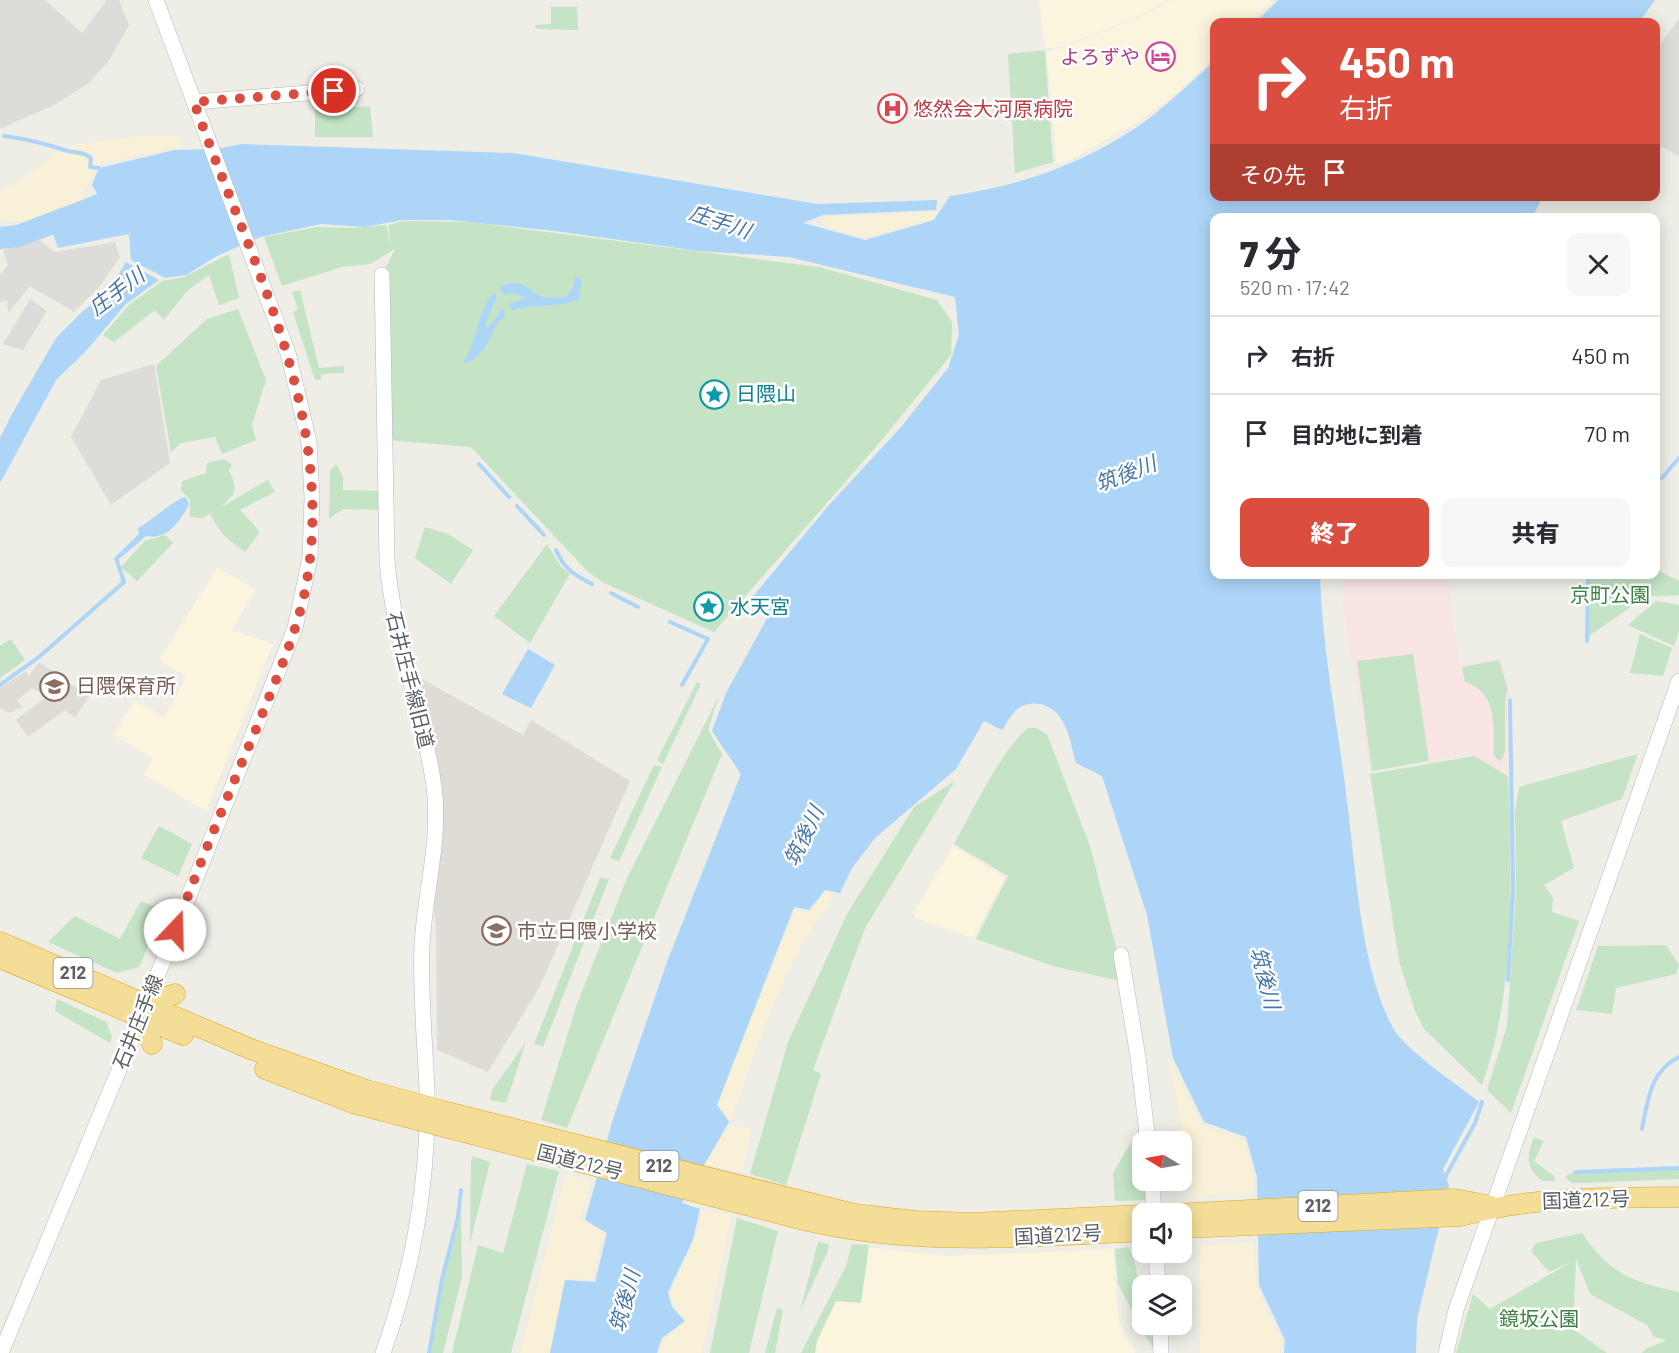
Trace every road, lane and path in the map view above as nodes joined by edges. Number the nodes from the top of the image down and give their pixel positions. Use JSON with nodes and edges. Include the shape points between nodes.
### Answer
{"nodes":[{"id":1,"x":145,"y":0,"type":"edge"},
{"id":2,"x":156,"y":0,"type":"edge"},
{"id":3,"x":357,"y":89,"type":"dead end"},
{"id":4,"x":194,"y":102,"type":"junction"},
{"id":5,"x":382,"y":274,"type":"dead end"},
{"id":6,"x":1679,"y":681,"type":"edge"},
{"id":7,"x":0,"y":942,"type":"edge"},
{"id":8,"x":1121,"y":955,"type":"dead end"},
{"id":9,"x":0,"y":958,"type":"edge"},
{"id":10,"x":175,"y":994,"type":"dead end"},
{"id":11,"x":144,"y":1011,"type":"junction"},
{"id":12,"x":152,"y":1044,"type":"dead end"},
{"id":13,"x":1147,"y":1131,"type":"edge"},
{"id":14,"x":1679,"y":1197,"type":"edge"},
{"id":15,"x":1494,"y":1206,"type":"junction"},
{"id":16,"x":1454,"y":1207,"type":"junction"},
{"id":17,"x":1192,"y":1213,"type":"edge"},
{"id":18,"x":1132,"y":1216,"type":"edge"},
{"id":19,"x":854,"y":1221,"type":"junction"},
{"id":20,"x":1192,"y":1227,"type":"edge"},
{"id":21,"x":1132,"y":1231,"type":"edge"},
{"id":22,"x":1160,"y":1335,"type":"edge"},
{"id":23,"x":2,"y":1353,"type":"edge"},
{"id":24,"x":383,"y":1353,"type":"edge"},
{"id":25,"x":1161,"y":1353,"type":"edge"},
{"id":26,"x":1446,"y":1353,"type":"edge"}],
"edges":[{"from":1,"to":4,"type":"street","name":"石井庄手線","via":[[176,82]]},
{"from":2,"to":4,"type":"street","name":"石井庄手線"},
{"from":3,"to":4,"type":"street"},
{"from":4,"to":11,"type":"street","name":"石井庄手線","via":[[288,353],[310,452],[310,558],[295,628]]},
{"from":5,"to":24,"type":"street","name":"石井庄手線旧道","via":[[390,600],[434,789],[436,829],[422,945],[426,1084],[423,1192],[402,1294]]},
{"from":6,"to":15,"type":"street"},
{"from":7,"to":11,"type":"highway","number":"212"},
{"from":8,"to":13,"type":"street"},
{"from":9,"to":11,"type":"highway","number":"212"},
{"from":10,"to":11,"type":"highway"},
{"from":11,"to":12,"type":"highway"},
{"from":11,"to":19,"type":"highway","name":"国道212号","number":"212","bridge":true,"via":[[263,1054],[358,1096],[802,1211]]},
{"from":11,"to":23,"type":"street","name":"石井庄手線"},
{"from":14,"to":15,"type":"highway","name":"国道212号","number":"212","via":[[1560,1199]]},
{"from":15,"to":16,"type":"highway","name":"国道212号","number":"212"},
{"from":15,"to":26,"type":"street","via":[[1456,1310]]},
{"from":16,"to":17,"type":"highway","name":"国道212号","number":"212"},
{"from":16,"to":20,"type":"highway","name":"国道212号","number":"212"},
{"from":18,"to":19,"type":"highway","name":"国道212号","number":"212","via":[[972,1223]]},
{"from":19,"to":21,"type":"highway","name":"国道212号","number":"212","via":[[961,1238]]},
{"from":22,"to":25,"type":"street"}]}
